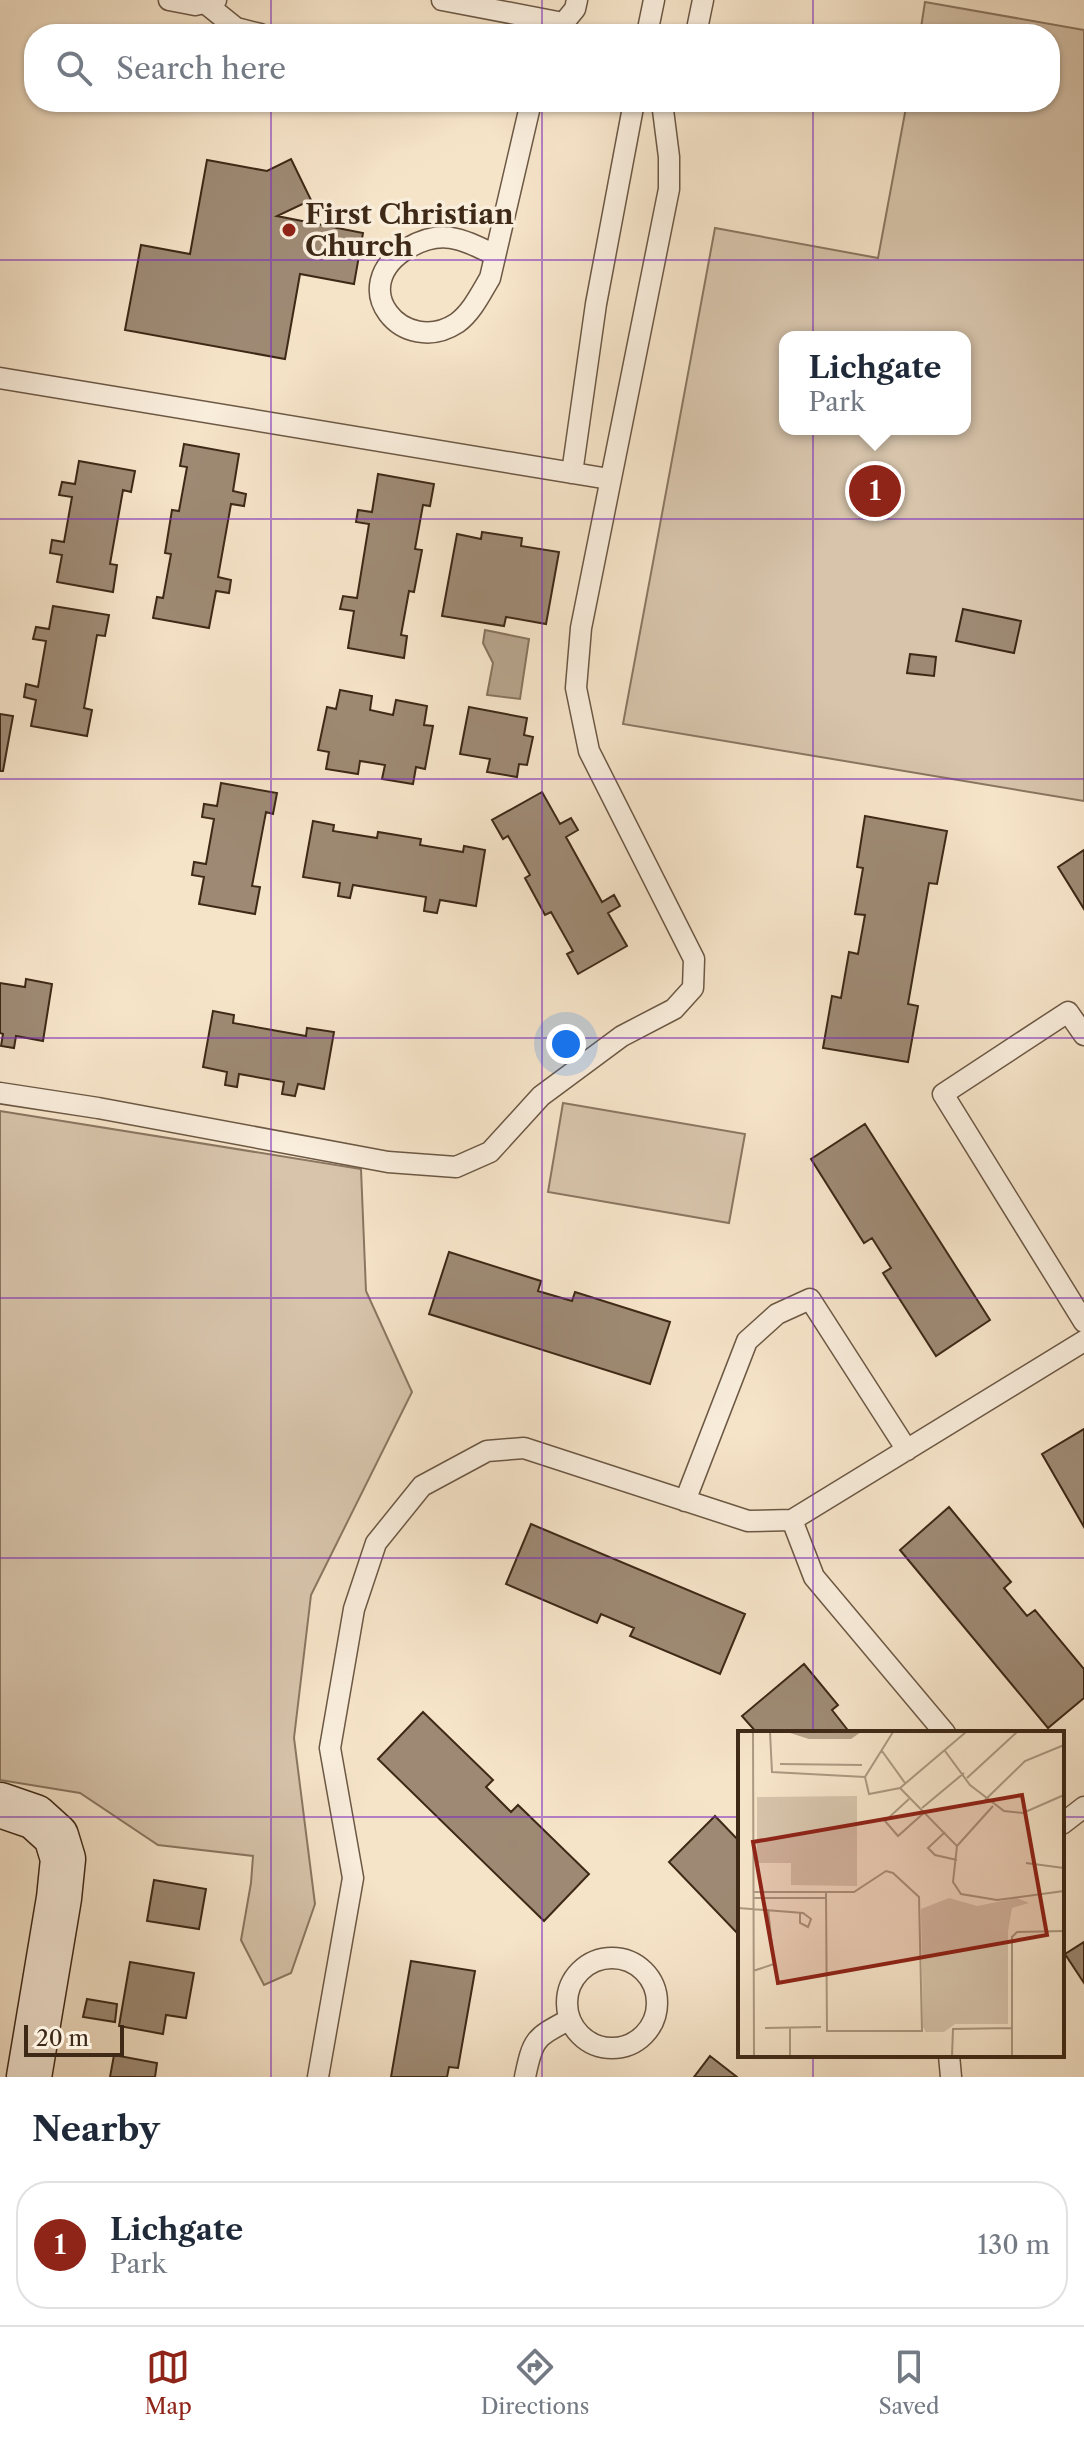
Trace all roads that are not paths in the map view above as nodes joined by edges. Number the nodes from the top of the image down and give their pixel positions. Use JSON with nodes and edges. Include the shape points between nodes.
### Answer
{"nodes":[{"id":1,"x":169,"y":0,"type":"edge"},
{"id":2,"x":442,"y":0,"type":"edge"},
{"id":3,"x":577,"y":0,"type":"edge"},
{"id":4,"x":654,"y":0,"type":"edge"},
{"id":5,"x":703,"y":0,"type":"edge"},
{"id":6,"x":211,"y":1,"type":"edge"},
{"id":7,"x":232,"y":24,"type":"edge"},
{"id":8,"x":539,"y":24,"type":"edge"},
{"id":9,"x":563,"y":24,"type":"edge"},
{"id":10,"x":649,"y":24,"type":"edge"},
{"id":11,"x":698,"y":24,"type":"edge"},
{"id":12,"x":529,"y":112,"type":"edge"},
{"id":13,"x":632,"y":112,"type":"edge"},
{"id":14,"x":663,"y":112,"type":"edge"},
{"id":15,"x":495,"y":255,"type":"junction"},
{"id":16,"x":0,"y":378,"type":"edge"},
{"id":17,"x":572,"y":473,"type":"junction"},
{"id":18,"x":609,"y":479,"type":"junction"},
{"id":19,"x":1084,"y":1035,"type":"edge"},
{"id":20,"x":0,"y":1093,"type":"edge"},
{"id":21,"x":1084,"y":1322,"type":"edge"},
{"id":22,"x":1084,"y":1341,"type":"edge"},
{"id":23,"x":907,"y":1450,"type":"junction"},
{"id":24,"x":685,"y":1501,"type":"junction"},
{"id":25,"x":792,"y":1520,"type":"junction"},
{"id":26,"x":943,"y":1731,"type":"edge"},
{"id":27,"x":0,"y":1805,"type":"edge"},
{"id":28,"x":1084,"y":1807,"type":"edge"},
{"id":29,"x":1064,"y":1822,"type":"edge"},
{"id":30,"x":570,"y":2019,"type":"junction"},
{"id":31,"x":949,"y":2057,"type":"edge"},
{"id":32,"x":29,"y":2077,"type":"edge"},
{"id":33,"x":318,"y":2077,"type":"edge"},
{"id":34,"x":525,"y":2077,"type":"edge"},
{"id":35,"x":951,"y":2077,"type":"edge"}],
"edges":[{"from":1,"to":6,"type":"lane","via":[[195,5]]},
{"from":2,"to":8,"type":"lane"},
{"from":3,"to":9,"type":"lane"},
{"from":4,"to":10,"type":"lane"},
{"from":5,"to":11,"type":"lane"},
{"from":6,"to":7,"type":"lane"},
{"from":12,"to":15,"type":"lane"},
{"from":13,"to":17,"type":"lane","via":[[596,304]]},
{"from":14,"to":18,"type":"lane","via":[[669,189]]},
{"from":15,"to":15,"type":"lane","via":[[440,235],[388,263],[379,281],[380,298],[398,325],[431,332],[444,329],[476,303]]},
{"from":16,"to":17,"type":"lane"},
{"from":17,"to":18,"type":"lane"},
{"from":18,"to":20,"type":"lane","via":[[581,628],[576,688],[589,751],[694,959],[693,988],[674,1009],[622,1036],[541,1096],[490,1152],[456,1167],[388,1162]]},
{"from":19,"to":21,"type":"lane","via":[[1068,1012],[943,1094]]},
{"from":22,"to":23,"type":"lane"},
{"from":23,"to":24,"type":"lane","via":[[810,1299],[777,1314],[747,1341]]},
{"from":23,"to":25,"type":"lane"},
{"from":24,"to":25,"type":"lane","via":[[748,1521]]},
{"from":24,"to":33,"type":"lane","via":[[524,1448],[487,1451],[422,1486],[376,1543],[354,1609],[330,1748],[353,1878]]},
{"from":25,"to":26,"type":"lane","via":[[814,1577]]},
{"from":27,"to":32,"type":"street","via":[[35,1817],[56,1836],[63,1859]]},
{"from":28,"to":29,"type":"lane"},
{"from":30,"to":30,"type":"lane","via":[[591,2043],[619,2048],[646,2033],[654,2020],[657,1993],[641,1967],[606,1957],[579,1972],[570,1985]]},
{"from":30,"to":34,"type":"lane","via":[[542,2034],[531,2047]]},
{"from":31,"to":35,"type":"lane"}]}
